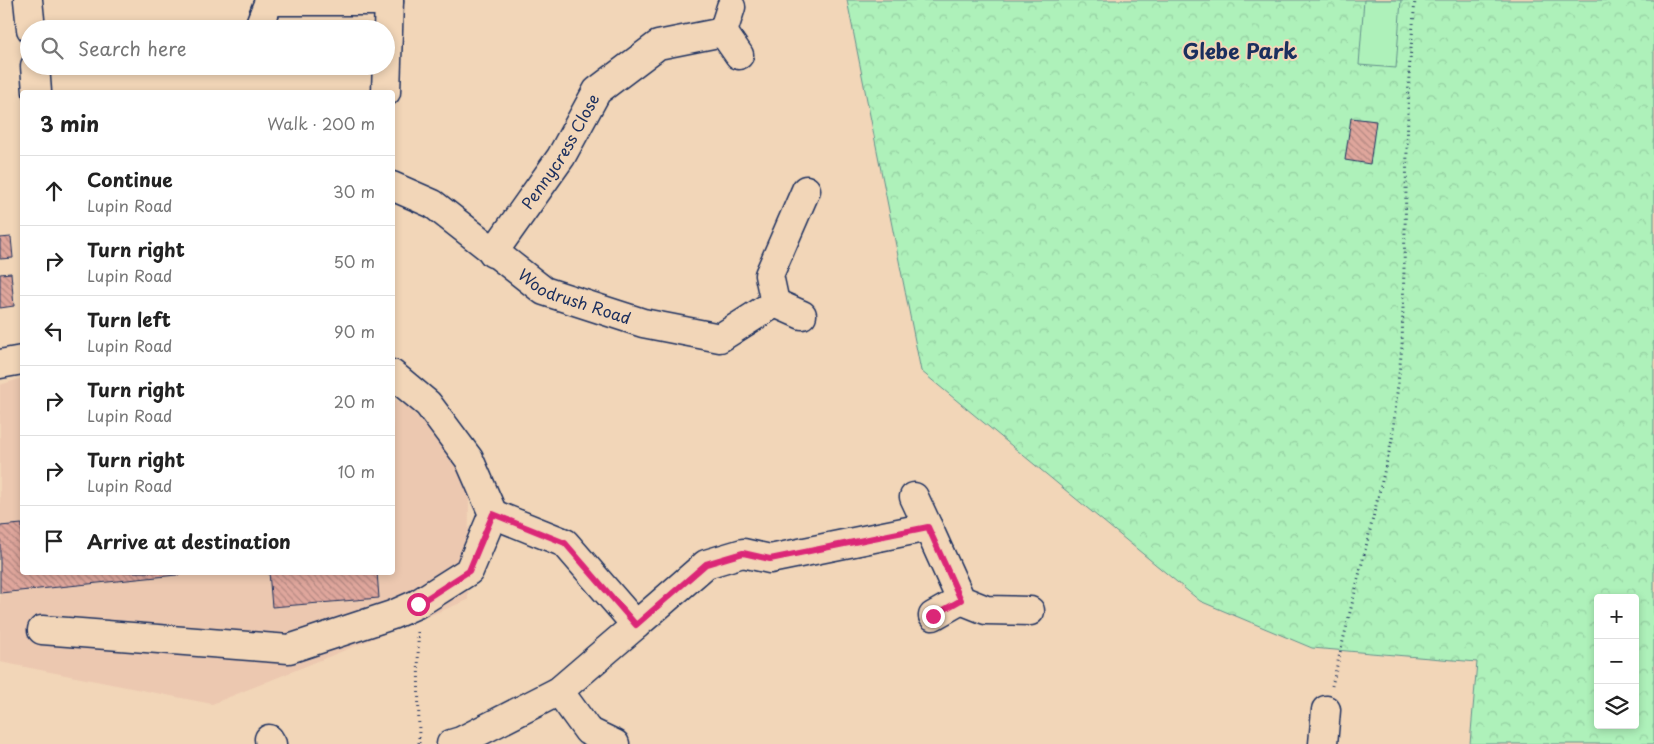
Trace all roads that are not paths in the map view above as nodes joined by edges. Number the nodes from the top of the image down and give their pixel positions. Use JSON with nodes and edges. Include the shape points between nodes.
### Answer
{"nodes":[{"id":1,"x":28,"y":0,"type":"edge"},
{"id":2,"x":389,"y":0,"type":"edge"},
{"id":3,"x":268,"y":1,"type":"edge"},
{"id":4,"x":30,"y":20,"type":"edge"},
{"id":5,"x":261,"y":20,"type":"edge"},
{"id":6,"x":388,"y":20,"type":"edge"},
{"id":7,"x":739,"y":55,"type":"dead end"},
{"id":8,"x":36,"y":75,"type":"edge"},
{"id":9,"x":387,"y":75,"type":"edge"},
{"id":10,"x":37,"y":90,"type":"edge"},
{"id":11,"x":386,"y":90,"type":"edge"},
{"id":12,"x":395,"y":187,"type":"edge"},
{"id":13,"x":806,"y":190,"type":"dead end"},
{"id":14,"x":493,"y":252,"type":"junction"},
{"id":15,"x":775,"y":303,"type":"junction"},
{"id":16,"x":802,"y":315,"type":"dead end"},
{"id":17,"x":20,"y":360,"type":"edge"},
{"id":18,"x":0,"y":364,"type":"edge"},
{"id":19,"x":395,"y":376,"type":"edge"},
{"id":20,"x":914,"y":497,"type":"dead end"},
{"id":21,"x":493,"y":514,"type":"junction"},
{"id":22,"x":928,"y":527,"type":"junction"},
{"id":23,"x":961,"y":600,"type":"junction"},
{"id":24,"x":1030,"y":611,"type":"dead end"},
{"id":25,"x":933,"y":616,"type":"dead end"},
{"id":26,"x":636,"y":625,"type":"junction"},
{"id":27,"x":42,"y":630,"type":"dead end"},
{"id":28,"x":559,"y":691,"type":"junction"},
{"id":29,"x":1326,"y":710,"type":"road end"},
{"id":30,"x":451,"y":744,"type":"edge"},
{"id":31,"x":615,"y":744,"type":"edge"},
{"id":32,"x":1323,"y":744,"type":"edge"}],
"edges":[{"from":1,"to":4,"type":"street"},
{"from":2,"to":3,"type":"street"},
{"from":2,"to":6,"type":"street"},
{"from":3,"to":5,"type":"street"},
{"from":7,"to":14,"type":"street","name":"Pennycress Close","via":[[727,19],[658,45],[597,91],[561,157]]},
{"from":8,"to":10,"type":"street"},
{"from":9,"to":11,"type":"street"},
{"from":12,"to":14,"type":"street","name":"Woodrush Road","via":[[433,204]]},
{"from":13,"to":15,"type":"street","via":[[768,275]]},
{"from":14,"to":15,"type":"street","name":"Woodrush Road","via":[[544,291],[643,323],[720,338]]},
{"from":15,"to":16,"type":"street"},
{"from":17,"to":18,"type":"street"},
{"from":19,"to":21,"type":"street","via":[[428,404],[469,459]]},
{"from":20,"to":22,"type":"street"},
{"from":21,"to":26,"type":"street","via":[[565,543]]},
{"from":21,"to":27,"type":"street","via":[[469,571],[418,604],[289,649]]},
{"from":22,"to":23,"type":"street"},
{"from":22,"to":26,"type":"street","via":[[770,559],[743,553],[706,564]]},
{"from":23,"to":24,"type":"street","via":[[986,610]]},
{"from":23,"to":25,"type":"street"},
{"from":26,"to":28,"type":"street"},
{"from":28,"to":30,"type":"street"},
{"from":28,"to":31,"type":"street","via":[[588,731]]},
{"from":29,"to":32,"type":"street"}]}
